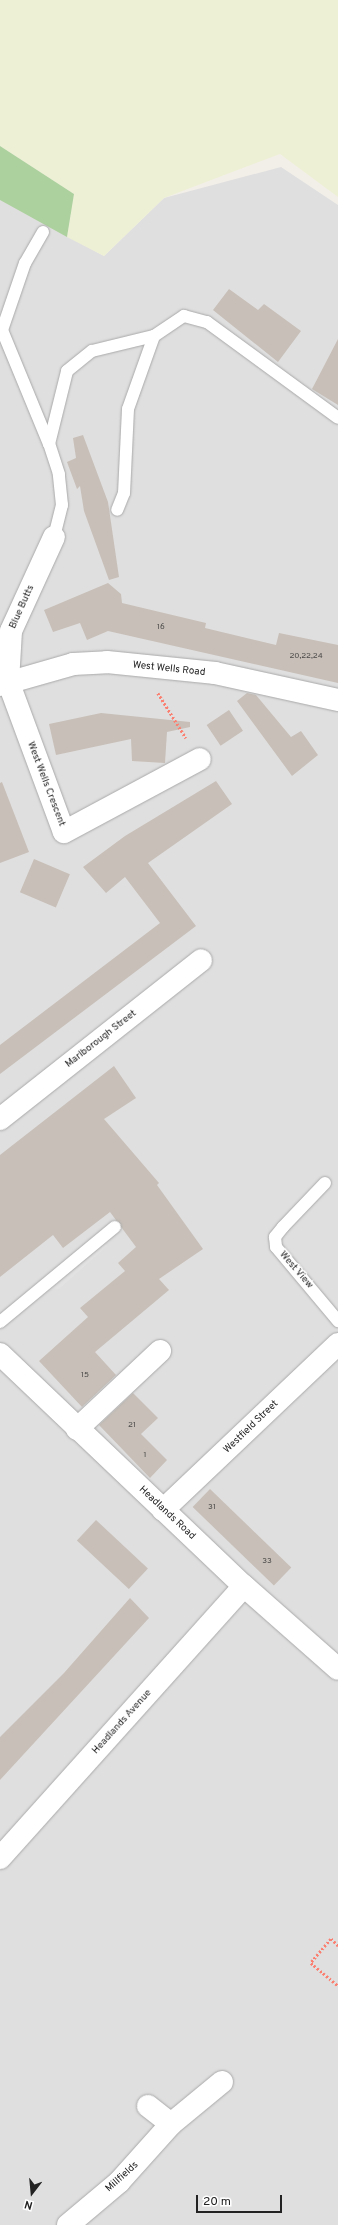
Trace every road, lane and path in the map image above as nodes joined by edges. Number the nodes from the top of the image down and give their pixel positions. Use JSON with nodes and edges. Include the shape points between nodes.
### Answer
{"nodes":[{"id":1,"x":43,"y":232,"type":"dead end"},
{"id":2,"x":154,"y":336,"type":"junction"},
{"id":3,"x":338,"y":418,"type":"edge"},
{"id":4,"x":49,"y":444,"type":"junction"},
{"id":5,"x":117,"y":510,"type":"dead end"},
{"id":6,"x":54,"y":537,"type":"joint"},
{"id":7,"x":140,"y":666,"type":"junction"},
{"id":8,"x":4,"y":683,"type":"edge"},
{"id":9,"x":338,"y":700,"type":"edge"},
{"id":10,"x":200,"y":759,"type":"joint"},
{"id":11,"x":202,"y":960,"type":"dead end"},
{"id":12,"x":0,"y":1119,"type":"edge"},
{"id":13,"x":325,"y":1183,"type":"dead end"},
{"id":14,"x":115,"y":1227,"type":"dead end"},
{"id":15,"x":338,"y":1321,"type":"edge"},
{"id":16,"x":0,"y":1322,"type":"edge"},
{"id":17,"x":338,"y":1344,"type":"edge"},
{"id":18,"x":160,"y":1351,"type":"dead end"},
{"id":19,"x":0,"y":1354,"type":"edge"},
{"id":20,"x":77,"y":1429,"type":"junction"},
{"id":21,"x":163,"y":1510,"type":"junction"},
{"id":22,"x":244,"y":1586,"type":"junction"},
{"id":23,"x":338,"y":1669,"type":"edge"},
{"id":24,"x":0,"y":1858,"type":"edge"},
{"id":25,"x":338,"y":1946,"type":"edge"},
{"id":26,"x":338,"y":1986,"type":"edge"},
{"id":27,"x":222,"y":2082,"type":"dead end"},
{"id":28,"x":148,"y":2106,"type":"dead end"},
{"id":29,"x":172,"y":2124,"type":"junction"},
{"id":30,"x":68,"y":2225,"type":"edge"}],
"edges":[{"from":1,"to":4,"type":"lane","via":[[25,263],[2,330]]},
{"from":2,"to":3,"type":"lane","via":[[184,316],[206,322]]},
{"from":2,"to":4,"type":"lane","via":[[92,351],[67,371]]},
{"from":2,"to":5,"type":"lane","via":[[128,409],[124,493]]},
{"from":4,"to":6,"type":"lane","via":[[59,474],[62,505]]},
{"from":6,"to":8,"type":"street","name":"Blue Butts","via":[[11,631]]},
{"from":7,"to":8,"type":"street","name":"West Wells Road","via":[[107,662],[73,664]]},
{"from":7,"to":9,"type":"street","name":"West Wells Road","via":[[215,673]]},
{"from":7,"to":10,"type":"path"},
{"from":8,"to":10,"type":"street","name":"West Wells Crescent","via":[[64,832]]},
{"from":11,"to":12,"type":"street","name":"Marlborough Street"},
{"from":13,"to":15,"type":"lane","name":"West View","via":[[283,1226],[276,1237],[276,1247]]},
{"from":14,"to":16,"type":"lane"},
{"from":17,"to":21,"type":"street","name":"Westfield Street"},
{"from":18,"to":20,"type":"street"},
{"from":19,"to":20,"type":"street","name":"Headlands Road"},
{"from":20,"to":21,"type":"street","name":"Headlands Road"},
{"from":21,"to":22,"type":"street","name":"Headlands Road"},
{"from":22,"to":23,"type":"street","name":"Headlands Road"},
{"from":22,"to":24,"type":"street","name":"Headlands Avenue"},
{"from":25,"to":26,"type":"path","via":[[330,1939],[311,1963]]},
{"from":27,"to":29,"type":"street","name":"Millfields"},
{"from":28,"to":29,"type":"street"},
{"from":29,"to":30,"type":"street","name":"Millfields","via":[[119,2182]]}]}
